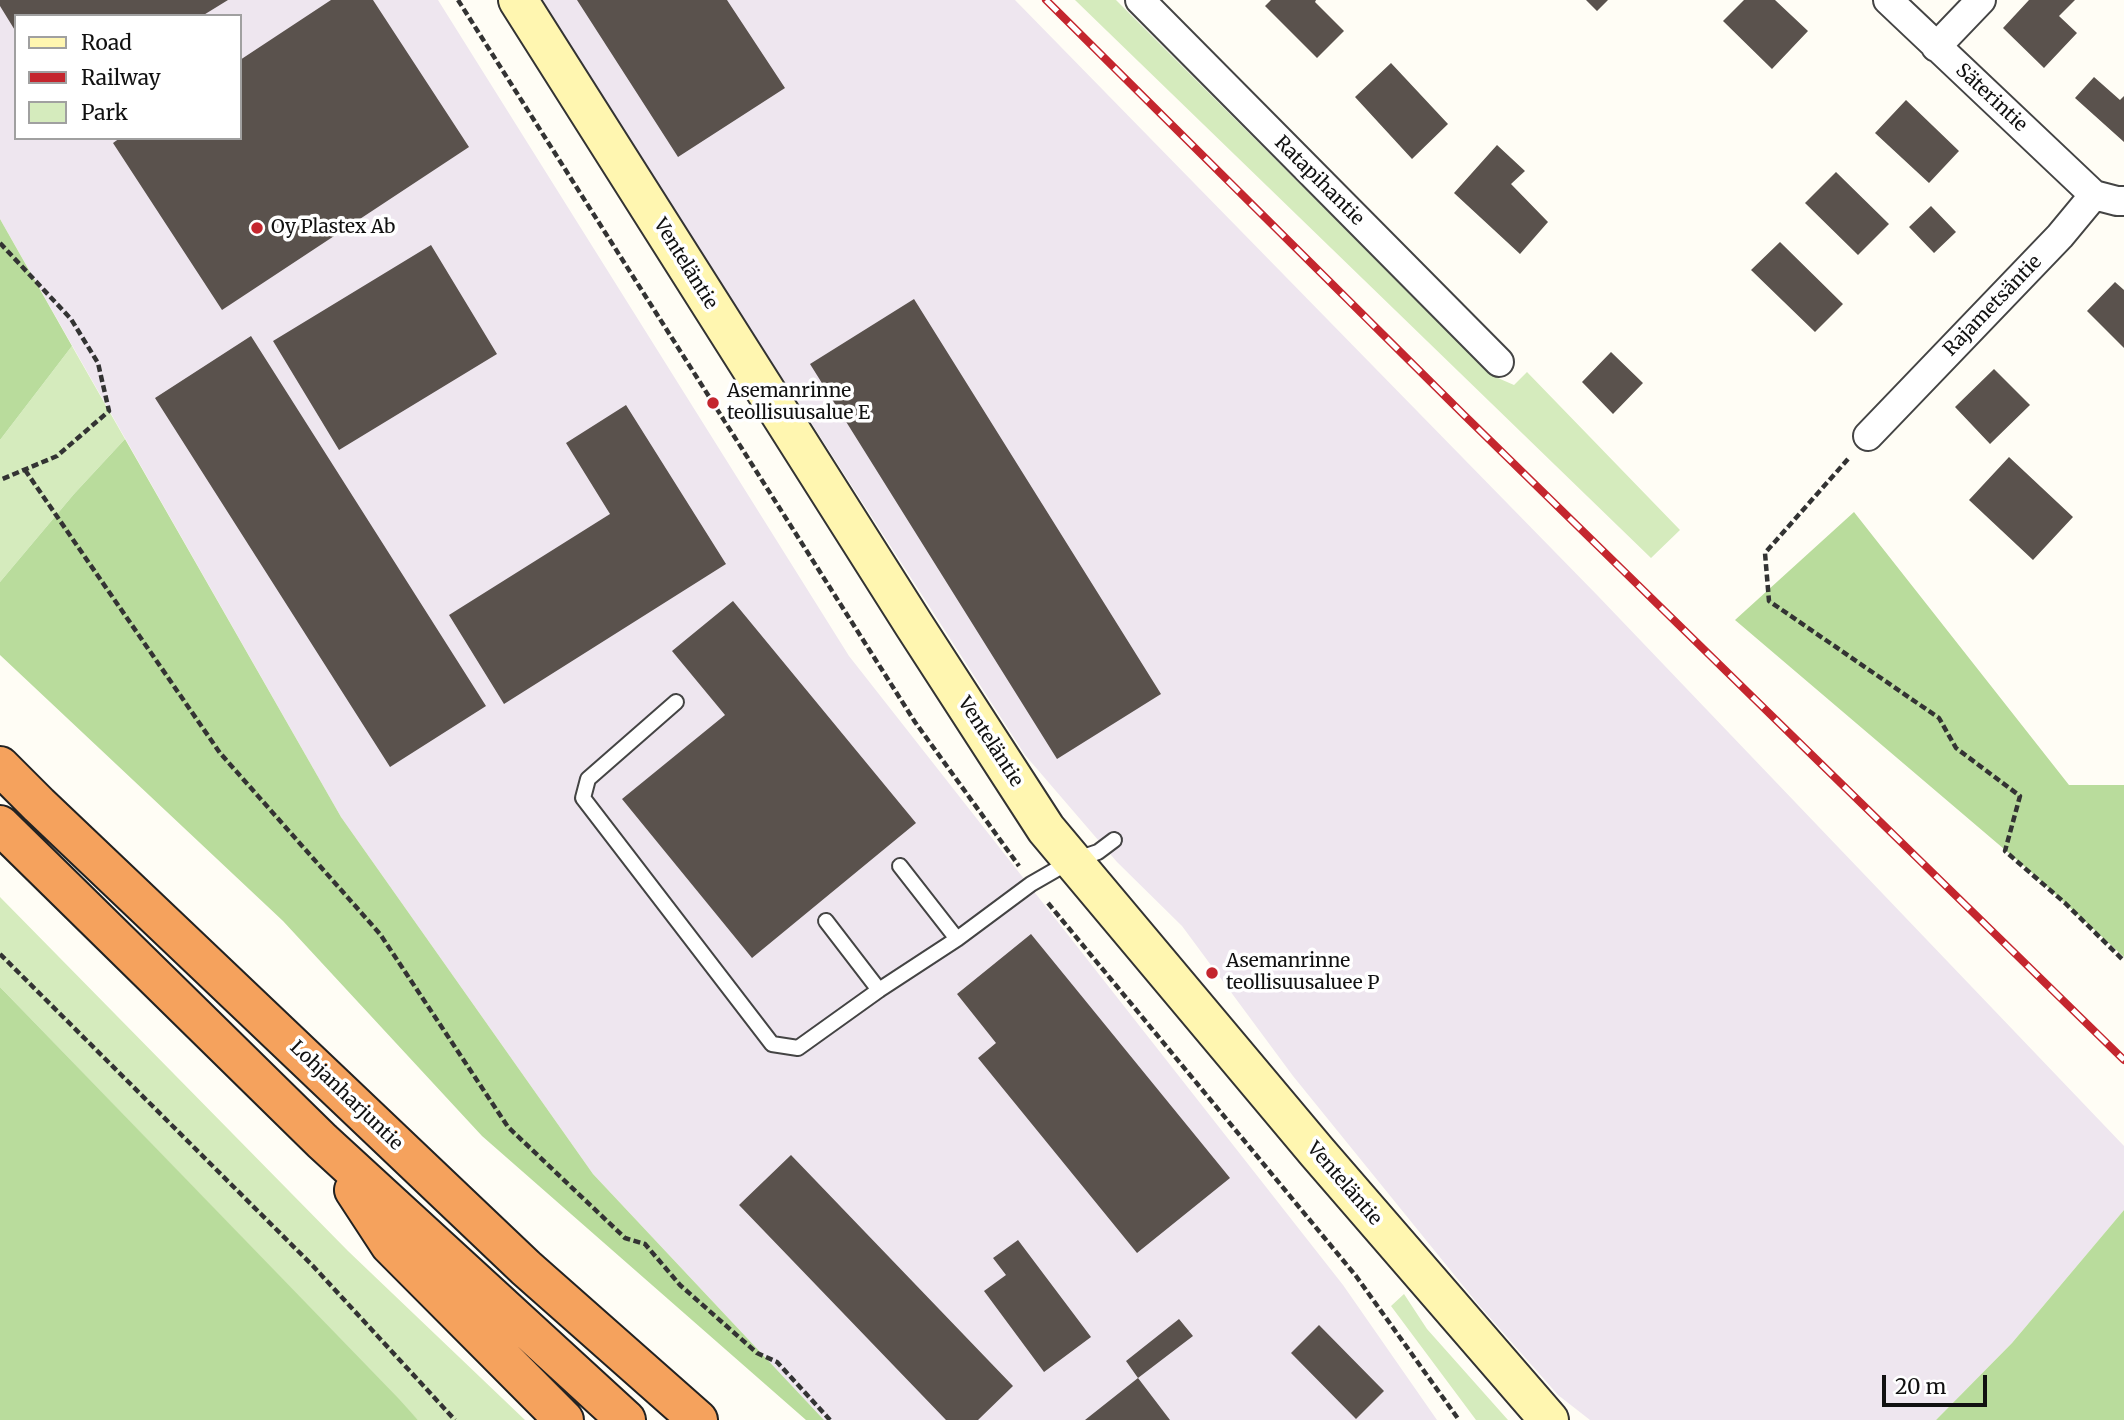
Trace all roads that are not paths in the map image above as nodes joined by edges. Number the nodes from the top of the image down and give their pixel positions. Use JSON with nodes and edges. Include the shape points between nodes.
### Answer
{"nodes":[{"id":1,"x":518,"y":0,"type":"edge"},
{"id":2,"x":1140,"y":0,"type":"edge"},
{"id":3,"x":1888,"y":0,"type":"edge"},
{"id":4,"x":1981,"y":0,"type":"edge"},
{"id":5,"x":1936,"y":47,"type":"junction"},
{"id":6,"x":2094,"y":195,"type":"junction"},
{"id":7,"x":2124,"y":201,"type":"edge"},
{"id":8,"x":1499,"y":362,"type":"dead end"},
{"id":9,"x":1868,"y":436,"type":"road end"},
{"id":10,"x":676,"y":702,"type":"dead end"},
{"id":11,"x":0,"y":765,"type":"edge"},
{"id":12,"x":0,"y":825,"type":"edge"},
{"id":13,"x":1115,"y":840,"type":"dead end"},
{"id":14,"x":1071,"y":861,"type":"junction"},
{"id":15,"x":900,"y":866,"type":"dead end"},
{"id":16,"x":827,"y":921,"type":"dead end"},
{"id":17,"x":957,"y":939,"type":"junction"},
{"id":18,"x":879,"y":990,"type":"junction"},
{"id":19,"x":322,"y":1142,"type":"junction"},
{"id":20,"x":564,"y":1420,"type":"edge"},
{"id":21,"x":626,"y":1420,"type":"edge"},
{"id":22,"x":698,"y":1420,"type":"edge"},
{"id":23,"x":1549,"y":1420,"type":"edge"}],
"edges":[{"from":1,"to":14,"type":"street","name":"Venteläntie","via":[[914,625]]},
{"from":2,"to":8,"type":"street","name":"Ratapihantie"},
{"from":3,"to":5,"type":"street","name":"Säterintie"},
{"from":4,"to":5,"type":"street"},
{"from":5,"to":6,"type":"street","name":"Säterintie"},
{"from":6,"to":7,"type":"street"},
{"from":6,"to":9,"type":"street","name":"Rajametsäntie"},
{"from":10,"to":18,"type":"lane","via":[[588,779],[583,798],[772,1044],[798,1048]]},
{"from":11,"to":22,"type":"highway","name":"Lohjanharjuntie","via":[[526,1268]]},
{"from":12,"to":19,"type":"highway"},
{"from":13,"to":14,"type":"lane","via":[[1098,852]]},
{"from":14,"to":17,"type":"lane","via":[[1031,884]]},
{"from":14,"to":23,"type":"street","name":"Venteläntie"},
{"from":15,"to":17,"type":"lane"},
{"from":16,"to":18,"type":"lane"},
{"from":17,"to":18,"type":"lane"},
{"from":19,"to":20,"type":"highway","via":[[390,1245]]},
{"from":19,"to":21,"type":"highway"}]}
